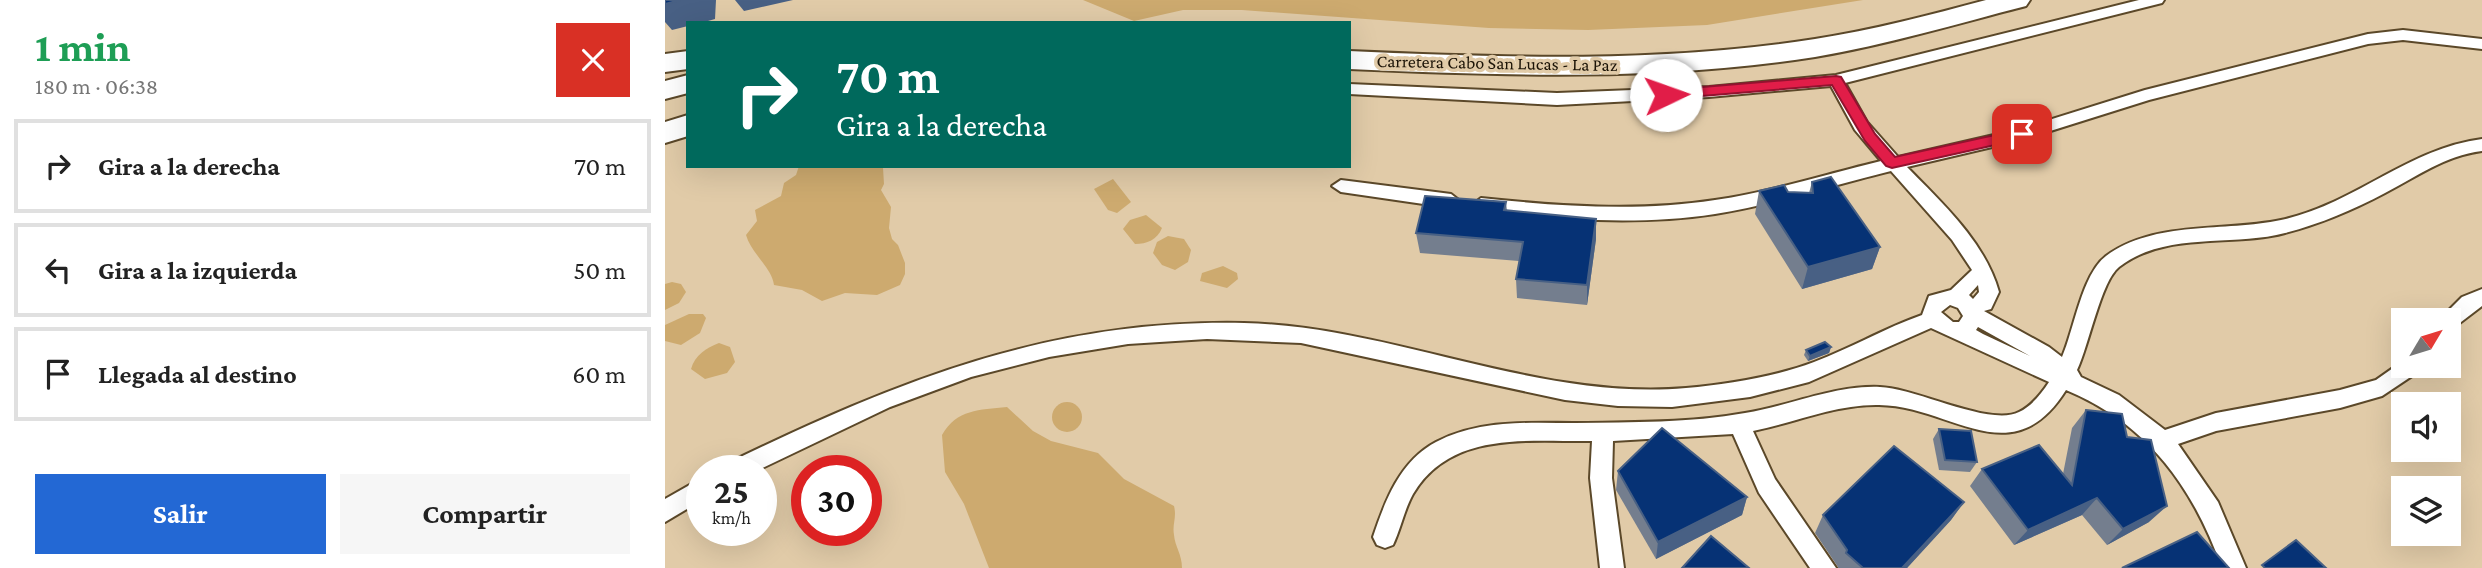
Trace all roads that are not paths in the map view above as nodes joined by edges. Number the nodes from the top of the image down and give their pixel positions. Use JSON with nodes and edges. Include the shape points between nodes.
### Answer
{"nodes":[{"id":1,"x":1937,"y":0,"type":"edge"},
{"id":2,"x":2017,"y":0,"type":"edge"},
{"id":3,"x":2157,"y":0,"type":"edge"},
{"id":4,"x":1351,"y":40,"type":"edge"},
{"id":5,"x":2482,"y":44,"type":"edge"},
{"id":6,"x":686,"y":60,"type":"edge"},
{"id":7,"x":1351,"y":60,"type":"edge"},
{"id":8,"x":665,"y":63,"type":"edge"},
{"id":9,"x":1836,"y":80,"type":"junction"},
{"id":10,"x":686,"y":85,"type":"edge"},
{"id":11,"x":1351,"y":89,"type":"edge"},
{"id":12,"x":665,"y":90,"type":"edge"},
{"id":13,"x":686,"y":102,"type":"edge"},
{"id":14,"x":665,"y":107,"type":"edge"},
{"id":15,"x":686,"y":126,"type":"edge"},
{"id":16,"x":665,"y":133,"type":"edge"},
{"id":17,"x":2482,"y":145,"type":"edge"},
{"id":18,"x":1892,"y":163,"type":"junction"},
{"id":19,"x":1341,"y":186,"type":"dead end"},
{"id":20,"x":2482,"y":298,"type":"edge"},
{"id":21,"x":2461,"y":311,"type":"edge"},
{"id":22,"x":1966,"y":313,"type":"junction"},
{"id":23,"x":1933,"y":319,"type":"junction"},
{"id":24,"x":2394,"y":378,"type":"edge"},
{"id":25,"x":2070,"y":380,"type":"junction"},
{"id":26,"x":1739,"y":424,"type":"junction"},
{"id":27,"x":1602,"y":431,"type":"junction"},
{"id":28,"x":2163,"y":440,"type":"junction"},
{"id":29,"x":768,"y":455,"type":"edge"},
{"id":30,"x":686,"y":498,"type":"edge"},
{"id":31,"x":665,"y":511,"type":"edge"},
{"id":32,"x":1385,"y":537,"type":"dead end"},
{"id":33,"x":1612,"y":568,"type":"edge"},
{"id":34,"x":1825,"y":568,"type":"edge"},
{"id":35,"x":2234,"y":568,"type":"edge"}],
"edges":[{"from":1,"to":4,"type":"highway","name":"Carretera Cabo San Lucas - La Paz","via":[[1790,33],[1664,44],[1517,47]]},
{"from":2,"to":7,"type":"highway","name":"Carretera Cabo San Lucas - La Paz","via":[[1856,41],[1733,59],[1563,67]]},
{"from":3,"to":9,"type":"street"},
{"from":5,"to":18,"type":"street","via":[[2414,36],[2368,38],[2145,94],[2022,134]]},
{"from":6,"to":8,"type":"highway"},
{"from":9,"to":11,"type":"street","via":[[1557,99]]},
{"from":9,"to":18,"type":"street","via":[[1870,137]]},
{"from":10,"to":12,"type":"highway"},
{"from":13,"to":14,"type":"highway"},
{"from":15,"to":16,"type":"highway"},
{"from":17,"to":25,"type":"street","via":[[2456,147],[2424,159],[2393,180],[2327,212],[2238,235],[2168,240],[2111,262],[2094,290]]},
{"from":18,"to":19,"type":"street","via":[[1716,208],[1642,213],[1563,213]]},
{"from":18,"to":22,"type":"street","via":[[1937,211],[1983,272],[1989,292],[1984,303]]},
{"from":20,"to":21,"type":"street"},
{"from":22,"to":23,"type":"street","via":[[1946,329]]},
{"from":22,"to":23,"type":"street","via":[[1949,297],[1937,302],[1931,312]]},
{"from":22,"to":25,"type":"street","via":[[2018,363]]},
{"from":23,"to":29,"type":"street","via":[[1815,371],[1674,398],[1601,397],[1546,388],[1297,336],[1249,331],[1162,332],[1084,342],[964,371],[845,418]]},
{"from":24,"to":28,"type":"street","via":[[2382,387],[2340,399],[2216,422]]},
{"from":25,"to":26,"type":"street","via":[[2027,419],[2002,425],[1905,399],[1866,396]]},
{"from":25,"to":28,"type":"street"},
{"from":26,"to":27,"type":"street"},
{"from":26,"to":34,"type":"street","via":[[1767,486]]},
{"from":27,"to":32,"type":"street","via":[[1493,431],[1441,450],[1407,483]]},
{"from":27,"to":33,"type":"street","via":[[1601,478]]},
{"from":28,"to":35,"type":"street","via":[[2197,483],[2220,526]]},
{"from":30,"to":31,"type":"street"}]}
